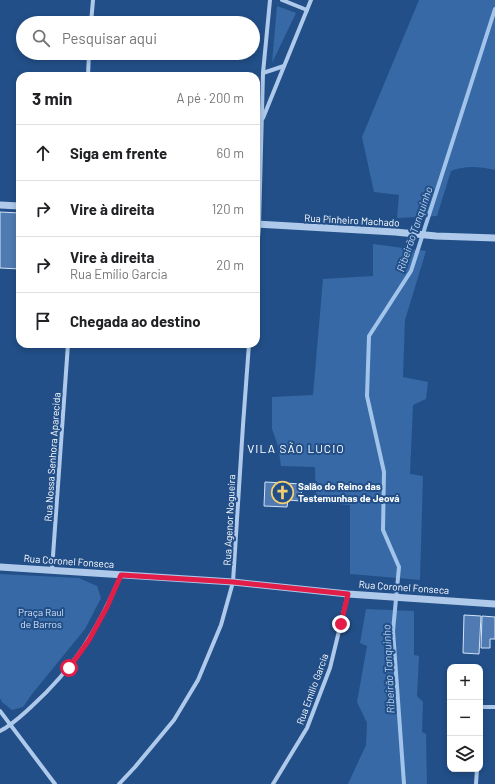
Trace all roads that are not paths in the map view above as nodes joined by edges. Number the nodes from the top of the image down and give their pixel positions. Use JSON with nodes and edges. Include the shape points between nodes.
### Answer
{"nodes":[{"id":1,"x":93,"y":0,"type":"edge"},
{"id":2,"x":270,"y":0,"type":"edge"},
{"id":3,"x":282,"y":0,"type":"edge"},
{"id":4,"x":311,"y":0,"type":"edge"},
{"id":5,"x":307,"y":10,"type":"junction"},
{"id":6,"x":92,"y":16,"type":"edge"},
{"id":7,"x":89,"y":60,"type":"edge"},
{"id":8,"x":284,"y":66,"type":"junction"},
{"id":9,"x":88,"y":72,"type":"edge"},
{"id":10,"x":263,"y":73,"type":"junction"},
{"id":11,"x":262,"y":120,"type":"junction"},
{"id":12,"x":260,"y":172,"type":"edge"},
{"id":13,"x":0,"y":205,"type":"edge"},
{"id":14,"x":16,"y":206,"type":"edge"},
{"id":15,"x":260,"y":225,"type":"edge"},
{"id":16,"x":495,"y":238,"type":"edge"},
{"id":17,"x":68,"y":348,"type":"edge"},
{"id":18,"x":249,"y":348,"type":"edge"},
{"id":19,"x":0,"y":567,"type":"edge"},
{"id":20,"x":52,"y":570,"type":"junction"},
{"id":21,"x":121,"y":575,"type":"junction"},
{"id":22,"x":233,"y":582,"type":"junction"},
{"id":23,"x":348,"y":594,"type":"junction"},
{"id":24,"x":495,"y":604,"type":"edge"},
{"id":25,"x":483,"y":707,"type":"edge"},
{"id":26,"x":495,"y":707,"type":"edge"},
{"id":27,"x":0,"y":711,"type":"edge"},
{"id":28,"x":10,"y":726,"type":"junction"},
{"id":29,"x":0,"y":731,"type":"edge"},
{"id":30,"x":477,"y":772,"type":"edge"},
{"id":31,"x":55,"y":784,"type":"edge"},
{"id":32,"x":119,"y":784,"type":"edge"},
{"id":33,"x":274,"y":784,"type":"edge"},
{"id":34,"x":476,"y":784,"type":"edge"}],
"edges":[{"from":1,"to":6,"type":"street"},
{"from":2,"to":10,"type":"street"},
{"from":3,"to":5,"type":"street"},
{"from":4,"to":5,"type":"street"},
{"from":5,"to":8,"type":"street"},
{"from":7,"to":9,"type":"street"},
{"from":8,"to":10,"type":"street"},
{"from":8,"to":11,"type":"street"},
{"from":10,"to":11,"type":"street"},
{"from":11,"to":12,"type":"street"},
{"from":13,"to":14,"type":"street"},
{"from":15,"to":16,"type":"street","name":"Rua Pinheiro Machado"},
{"from":17,"to":20,"type":"street","name":"Rua Nossa Senhora Aparecida"},
{"from":18,"to":22,"type":"street","name":"Rua Agenor Nogueira"},
{"from":19,"to":20,"type":"street","name":"Rua Coronel Fonseca"},
{"from":20,"to":21,"type":"street","name":"Rua Coronel Fonseca"},
{"from":21,"to":22,"type":"street","name":"Rua Coronel Fonseca"},
{"from":21,"to":28,"type":"street","via":[[89,640],[69,668]]},
{"from":22,"to":23,"type":"street","name":"Rua Coronel Fonseca"},
{"from":22,"to":32,"type":"street","name":"Rua Agenor Nogueira","via":[[221,625],[198,680],[174,720]]},
{"from":23,"to":24,"type":"street","name":"Rua Coronel Fonseca"},
{"from":23,"to":33,"type":"street","name":"Rua Emílio Garcia","via":[[330,668],[307,728]]},
{"from":25,"to":26,"type":"street"},
{"from":27,"to":28,"type":"street"},
{"from":28,"to":29,"type":"street"},
{"from":28,"to":31,"type":"street"},
{"from":30,"to":34,"type":"street"}]}
